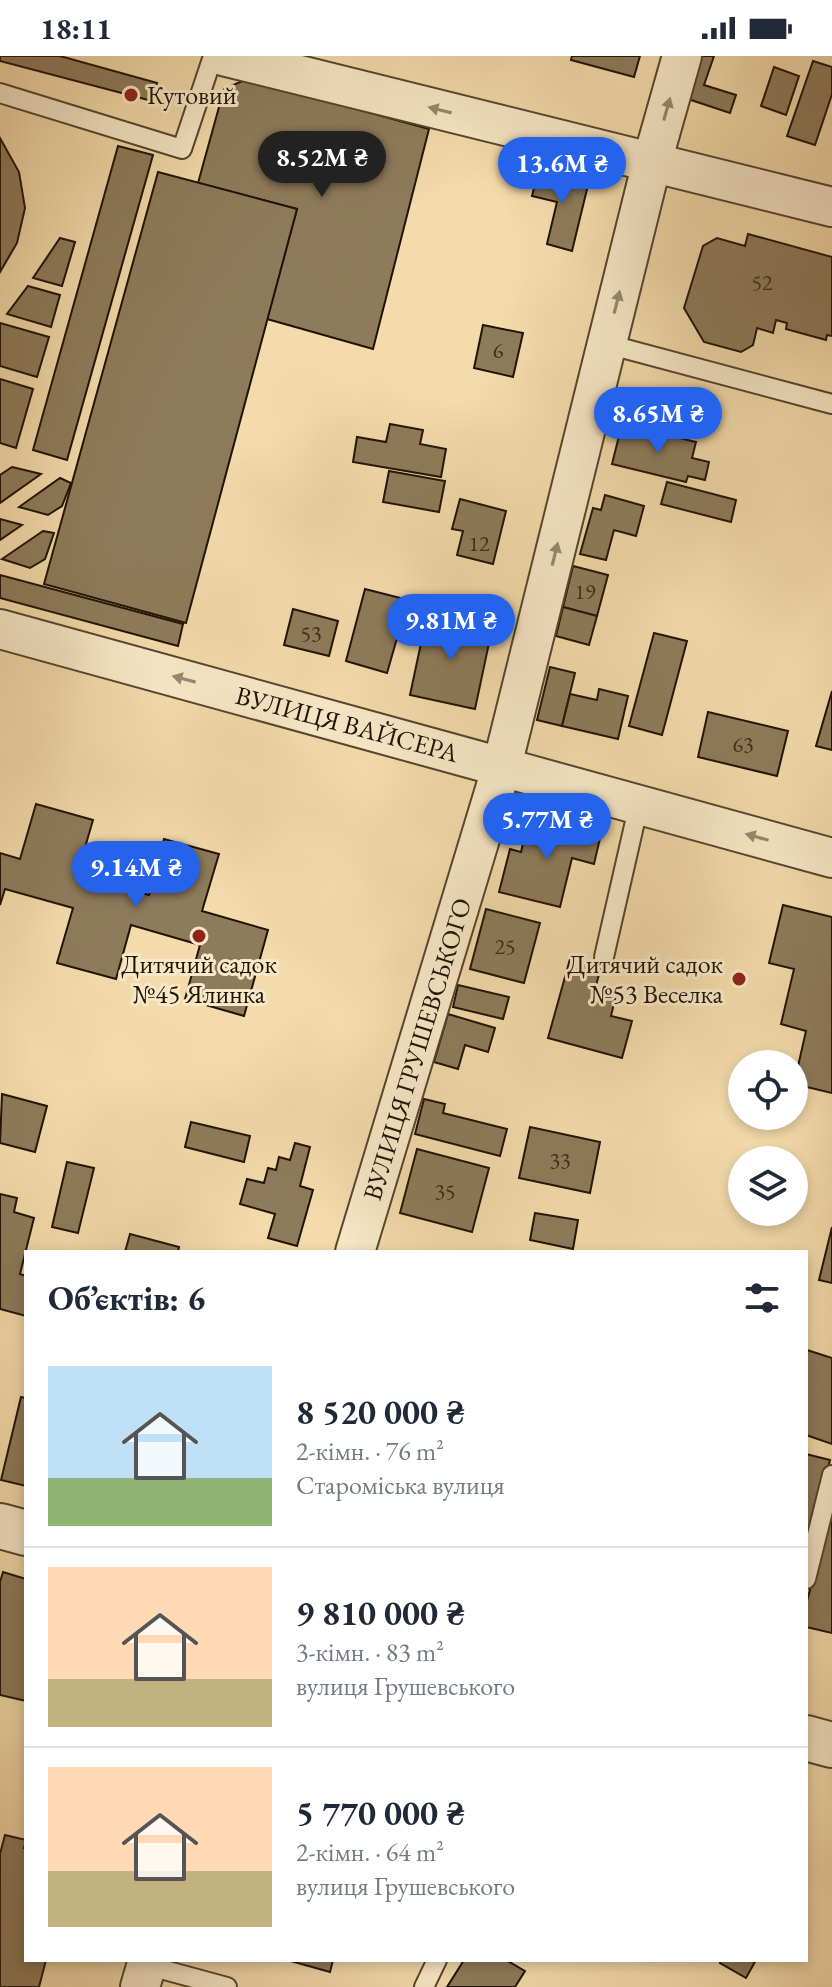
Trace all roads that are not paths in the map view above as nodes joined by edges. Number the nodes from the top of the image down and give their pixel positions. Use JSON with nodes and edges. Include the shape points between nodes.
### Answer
{"nodes":[{"id":1,"x":213,"y":56,"type":"edge"},
{"id":2,"x":223,"y":56,"type":"edge"},
{"id":3,"x":682,"y":56,"type":"edge"},
{"id":4,"x":0,"y":93,"type":"edge"},
{"id":5,"x":652,"y":162,"type":"junction"},
{"id":6,"x":832,"y":207,"type":"edge"},
{"id":7,"x":607,"y":344,"type":"junction"},
{"id":8,"x":832,"y":404,"type":"edge"},
{"id":9,"x":0,"y":629,"type":"edge"},
{"id":10,"x":502,"y":766,"type":"junction"},
{"id":11,"x":639,"y":804,"type":"junction"},
{"id":12,"x":832,"y":858,"type":"edge"},
{"id":13,"x":604,"y":957,"type":"dead end"},
{"id":14,"x":356,"y":1250,"type":"edge"},
{"id":15,"x":832,"y":1475,"type":"edge"},
{"id":16,"x":0,"y":1526,"type":"edge"},
{"id":17,"x":24,"y":1532,"type":"edge"},
{"id":18,"x":808,"y":1571,"type":"edge"},
{"id":19,"x":808,"y":1739,"type":"edge"},
{"id":20,"x":832,"y":1745,"type":"edge"},
{"id":21,"x":436,"y":1962,"type":"edge"},
{"id":22,"x":144,"y":1971,"type":"edge"},
{"id":23,"x":227,"y":1987,"type":"edge"},
{"id":24,"x":424,"y":1987,"type":"edge"}],
"edges":[{"from":1,"to":4,"type":"lane","via":[[182,149]]},
{"from":5,"to":2,"type":"street","one_way":true},
{"from":5,"to":3,"type":"street","name":"ВУЛИЦЯ ГРУШЕВСЬКОГО","one_way":true},
{"from":5,"to":6,"type":"street"},
{"from":7,"to":5,"type":"street","name":"ВУЛИЦЯ ГРУШЕВСЬКОГО","one_way":true},
{"from":7,"to":8,"type":"lane"},
{"from":10,"to":7,"type":"street","name":"ВУЛИЦЯ ГРУШЕВСЬКОГО","one_way":true},
{"from":10,"to":9,"type":"street","name":"ВУЛИЦЯ ВАЙСЕРА","one_way":true},
{"from":10,"to":11,"type":"street","name":"ВУЛИЦЯ ВАЙСЕРА"},
{"from":10,"to":14,"type":"street","name":"ВУЛИЦЯ ГРУШЕВСЬКОГО"},
{"from":12,"to":11,"type":"street","name":"ВУЛИЦЯ ВАЙСЕРА","one_way":true},
{"from":11,"to":13,"type":"lane"},
{"from":15,"to":18,"type":"lane"},
{"from":16,"to":17,"type":"street"},
{"from":19,"to":20,"type":"street"},
{"from":21,"to":24,"type":"lane"},
{"from":22,"to":23,"type":"lane"}]}
